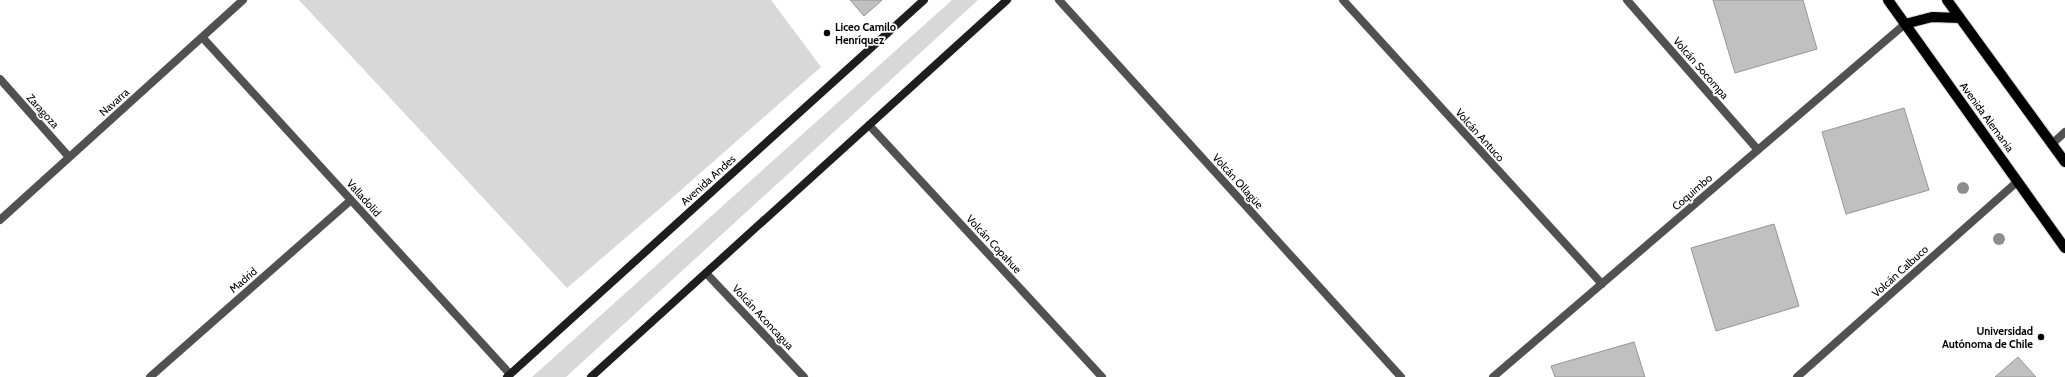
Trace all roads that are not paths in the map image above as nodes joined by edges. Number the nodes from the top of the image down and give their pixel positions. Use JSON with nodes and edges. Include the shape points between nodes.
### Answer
{"nodes":[{"id":1,"x":243,"y":0,"type":"edge"},
{"id":2,"x":924,"y":0,"type":"edge"},
{"id":3,"x":1007,"y":0,"type":"edge"},
{"id":4,"x":1059,"y":0,"type":"edge"},
{"id":5,"x":1343,"y":0,"type":"edge"},
{"id":6,"x":1627,"y":0,"type":"edge"},
{"id":7,"x":1888,"y":0,"type":"edge"},
{"id":8,"x":1947,"y":0,"type":"edge"},
{"id":9,"x":1960,"y":18,"type":"junction"},
{"id":10,"x":1905,"y":24,"type":"junction"},
{"id":11,"x":202,"y":37,"type":"junction"},
{"id":12,"x":0,"y":79,"type":"edge"},
{"id":13,"x":869,"y":125,"type":"junction"},
{"id":14,"x":2065,"y":132,"type":"edge"},
{"id":15,"x":2052,"y":144,"type":"junction"},
{"id":16,"x":1758,"y":150,"type":"junction"},
{"id":17,"x":69,"y":157,"type":"junction"},
{"id":18,"x":2065,"y":162,"type":"edge"},
{"id":19,"x":2018,"y":181,"type":"junction"},
{"id":20,"x":351,"y":200,"type":"junction"},
{"id":21,"x":0,"y":220,"type":"edge"},
{"id":22,"x":2065,"y":248,"type":"edge"},
{"id":23,"x":706,"y":273,"type":"junction"},
{"id":24,"x":1602,"y":284,"type":"junction"},
{"id":25,"x":508,"y":376,"type":"edge"},
{"id":26,"x":150,"y":377,"type":"edge"},
{"id":27,"x":591,"y":377,"type":"edge"},
{"id":28,"x":804,"y":377,"type":"edge"},
{"id":29,"x":1102,"y":377,"type":"edge"},
{"id":30,"x":1401,"y":377,"type":"edge"},
{"id":31,"x":1493,"y":377,"type":"edge"},
{"id":32,"x":1797,"y":377,"type":"edge"}],
"edges":[{"from":1,"to":11,"type":"street","name":"Navarra"},
{"from":2,"to":25,"type":"main road","name":"Avenida Andes"},
{"from":3,"to":13,"type":"main road"},
{"from":4,"to":30,"type":"street","name":"Volcán Ollagüe"},
{"from":5,"to":24,"type":"street","name":"Volcán Antuco"},
{"from":6,"to":16,"type":"street","name":"Volcán Socompa"},
{"from":7,"to":10,"type":"main road","name":"Avenida Alemania"},
{"from":8,"to":9,"type":"main road"},
{"from":9,"to":10,"type":"main road","via":[[1932,17]]},
{"from":9,"to":15,"type":"main road"},
{"from":10,"to":16,"type":"street","name":"Coquimbo"},
{"from":10,"to":19,"type":"main road","name":"Avenida Alemania"},
{"from":11,"to":17,"type":"street","name":"Navarra"},
{"from":11,"to":20,"type":"street","name":"Valladolid"},
{"from":12,"to":17,"type":"street","name":"Zaragoza"},
{"from":13,"to":23,"type":"main road"},
{"from":13,"to":29,"type":"street","name":"Volcán Copahue"},
{"from":14,"to":15,"type":"street"},
{"from":15,"to":18,"type":"main road"},
{"from":16,"to":24,"type":"street","name":"Coquimbo"},
{"from":17,"to":21,"type":"street","name":"Navarra"},
{"from":19,"to":22,"type":"main road","name":"Avenida Alemania"},
{"from":19,"to":32,"type":"street","name":"Volcán Calbuco"},
{"from":20,"to":25,"type":"street","name":"Valladolid"},
{"from":20,"to":26,"type":"street","name":"Madrid"},
{"from":23,"to":27,"type":"main road"},
{"from":23,"to":28,"type":"street","name":"Volcán Aconcagua"},
{"from":24,"to":31,"type":"street","name":"Coquimbo"}]}
